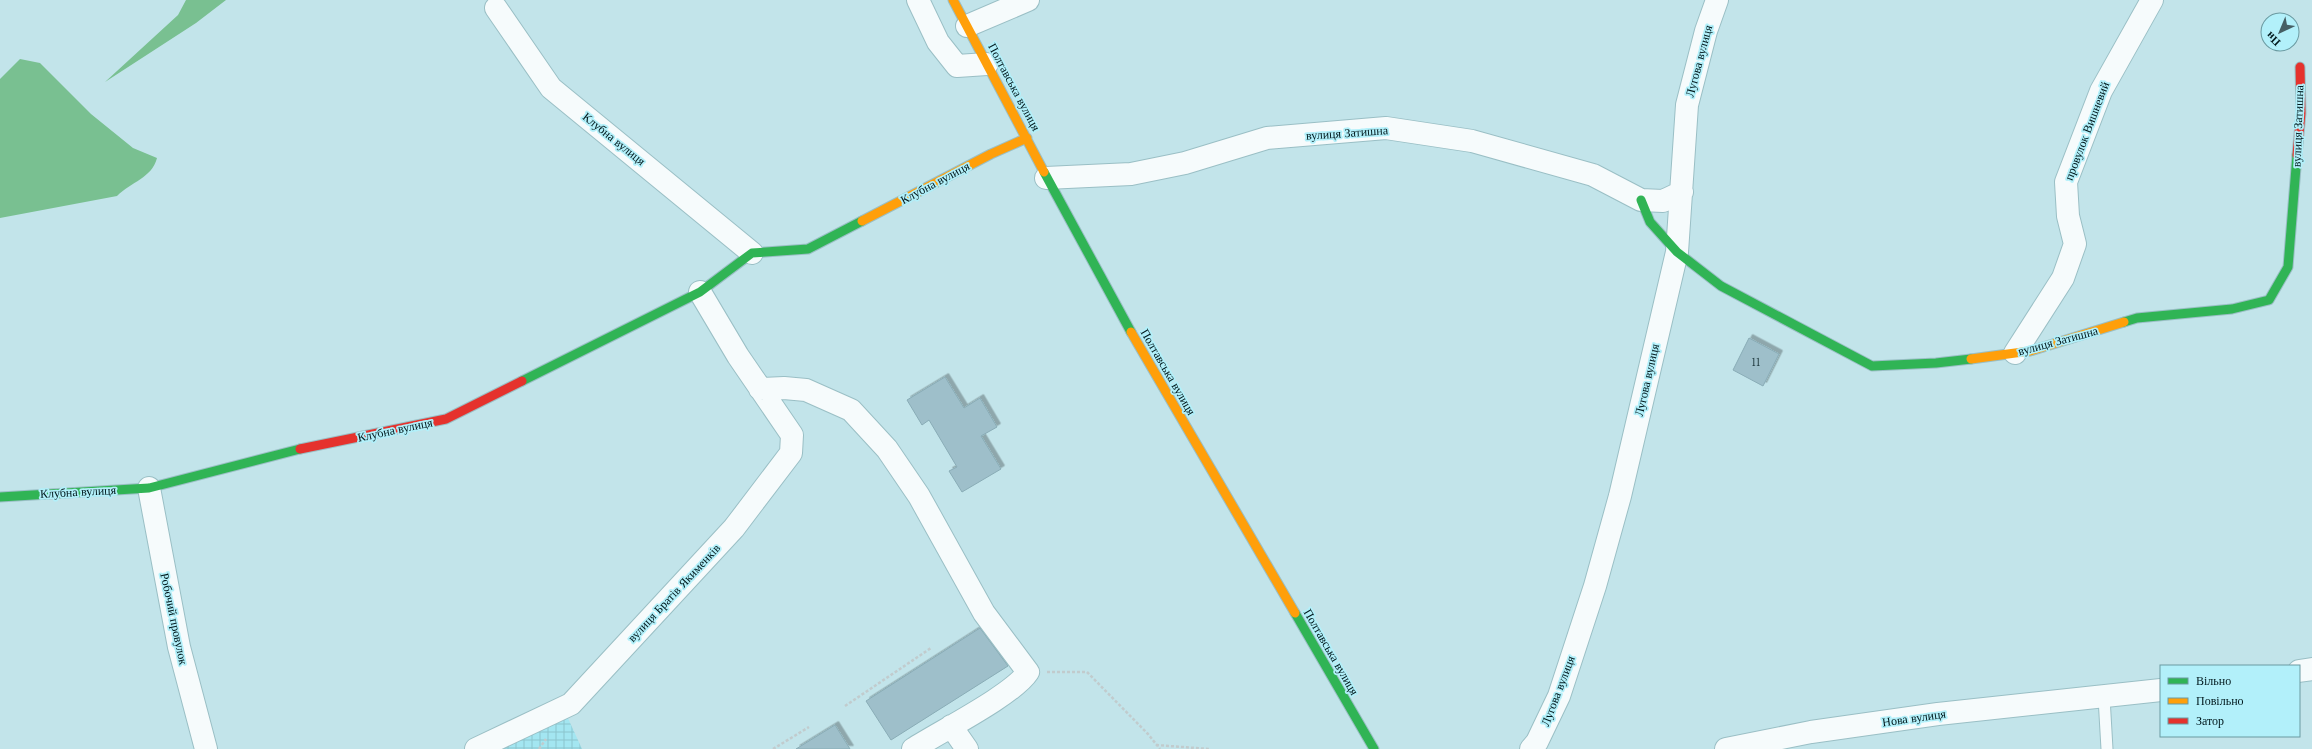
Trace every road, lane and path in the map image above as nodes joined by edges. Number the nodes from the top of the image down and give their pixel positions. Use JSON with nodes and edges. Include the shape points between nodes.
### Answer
{"nodes":[{"id":1,"x":918,"y":0,"type":"edge"},
{"id":2,"x":953,"y":0,"type":"edge"},
{"id":3,"x":1028,"y":0,"type":"edge"},
{"id":4,"x":1716,"y":0,"type":"edge"},
{"id":5,"x":2152,"y":0,"type":"edge"},
{"id":6,"x":496,"y":8,"type":"dead end"},
{"id":7,"x":967,"y":26,"type":"junction"},
{"id":8,"x":987,"y":64,"type":"junction"},
{"id":9,"x":2300,"y":67,"type":"dead end"},
{"id":10,"x":1027,"y":138,"type":"junction"},
{"id":11,"x":1046,"y":178,"type":"junction"},
{"id":12,"x":1682,"y":192,"type":"junction"},
{"id":13,"x":1641,"y":200,"type":"junction"},
{"id":14,"x":1677,"y":252,"type":"junction"},
{"id":15,"x":752,"y":253,"type":"junction"},
{"id":16,"x":700,"y":292,"type":"junction"},
{"id":17,"x":2015,"y":353,"type":"junction"},
{"id":18,"x":760,"y":389,"type":"junction"},
{"id":19,"x":149,"y":488,"type":"junction"},
{"id":20,"x":0,"y":497,"type":"edge"},
{"id":21,"x":931,"y":648,"type":"dead end"},
{"id":22,"x":2312,"y":669,"type":"edge"},
{"id":23,"x":2300,"y":671,"type":"edge"},
{"id":24,"x":1028,"y":672,"type":"junction"},
{"id":25,"x":2160,"y":690,"type":"edge"},
{"id":26,"x":2104,"y":698,"type":"junction"},
{"id":27,"x":845,"y":706,"type":"dead end"},
{"id":28,"x":951,"y":726,"type":"junction"},
{"id":29,"x":809,"y":727,"type":"dead end"},
{"id":30,"x":1156,"y":744,"type":"junction"},
{"id":31,"x":206,"y":749,"type":"edge"},
{"id":32,"x":476,"y":749,"type":"edge"},
{"id":33,"x":773,"y":749,"type":"edge"},
{"id":34,"x":913,"y":749,"type":"edge"},
{"id":35,"x":967,"y":749,"type":"edge"},
{"id":36,"x":1160,"y":749,"type":"edge"},
{"id":37,"x":1209,"y":749,"type":"edge"},
{"id":38,"x":1374,"y":749,"type":"edge"},
{"id":39,"x":1531,"y":749,"type":"edge"},
{"id":40,"x":1726,"y":749,"type":"edge"},
{"id":41,"x":2107,"y":749,"type":"edge"}],
"edges":[{"from":1,"to":8,"type":"street","via":[[938,42],[957,66]]},
{"from":2,"to":7,"type":"street","name":"Полтавська вулиця"},
{"from":3,"to":7,"type":"street"},
{"from":4,"to":12,"type":"street","name":"Лугова вулиця","via":[[1687,105]]},
{"from":5,"to":17,"type":"street","name":"провулок Вишневий","via":[[2101,91],[2066,182],[2068,216],[2075,244],[2063,278]]},
{"from":6,"to":15,"type":"street","name":"Клубна вулиця","via":[[551,88]]},
{"from":7,"to":8,"type":"street","name":"Полтавська вулиця"},
{"from":8,"to":10,"type":"street","name":"Полтавська вулиця"},
{"from":9,"to":17,"type":"street","name":"вулиця Затишна","via":[[2300,113],[2288,267],[2269,300],[2232,309],[2137,318],[2030,351]]},
{"from":10,"to":11,"type":"street","name":"Полтавська вулиця"},
{"from":10,"to":15,"type":"street","name":"Клубна вулиця","via":[[990,154],[808,249]]},
{"from":11,"to":13,"type":"street","name":"вулиця Затишна","via":[[1131,174],[1185,163],[1266,138],[1386,128],[1472,141],[1593,175]]},
{"from":11,"to":38,"type":"street","name":"Полтавська вулиця","via":[[1137,341]]},
{"from":12,"to":13,"type":"street","name":"вулиця Затишна","via":[[1664,202]]},
{"from":12,"to":14,"type":"street","name":"Лугова вулиця"},
{"from":13,"to":14,"type":"street","name":"вулиця Затишна","via":[[1650,222]]},
{"from":14,"to":17,"type":"street","name":"вулиця Затишна","via":[[1721,286],[1872,366],[1936,363]]},
{"from":14,"to":39,"type":"street","name":"Лугова вулиця","via":[[1620,496],[1595,586],[1558,696],[1537,742]]},
{"from":15,"to":16,"type":"street","name":"Клубна вулиця"},
{"from":16,"to":18,"type":"street","name":"вулиця Братів Якименків"},
{"from":16,"to":19,"type":"street","name":"Клубна вулиця","via":[[446,419],[297,450]]},
{"from":18,"to":24,"type":"street","via":[[806,390],[851,410],[887,449],[919,496],[984,613]]},
{"from":18,"to":32,"type":"street","name":"вулиця Братів Якименків","via":[[792,435],[792,453],[734,528],[571,704]]},
{"from":19,"to":20,"type":"street","name":"Клубна вулиця"},
{"from":19,"to":31,"type":"street","name":"Робочий провулок","via":[[179,647]]},
{"from":21,"to":27,"type":"path"},
{"from":22,"to":23,"type":"street"},
{"from":24,"to":28,"type":"street","via":[[1018,684]]},
{"from":24,"to":30,"type":"path","via":[[1087,672]]},
{"from":25,"to":26,"type":"street","name":"Нова вулиця"},
{"from":26,"to":40,"type":"street","name":"Нова вулиця","via":[[1938,714],[1811,732]]},
{"from":26,"to":41,"type":"lane"},
{"from":28,"to":34,"type":"street"},
{"from":28,"to":35,"type":"street"},
{"from":29,"to":33,"type":"path"},
{"from":30,"to":36,"type":"path"},
{"from":30,"to":37,"type":"path"}]}
